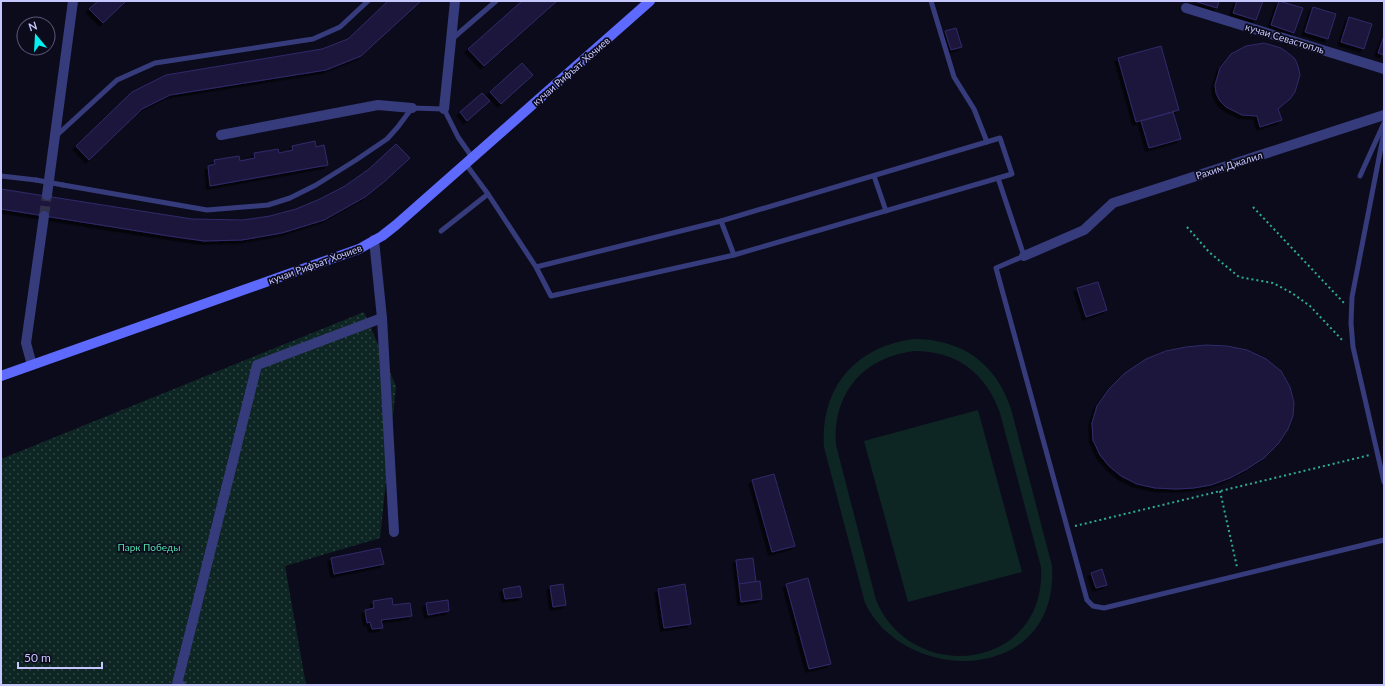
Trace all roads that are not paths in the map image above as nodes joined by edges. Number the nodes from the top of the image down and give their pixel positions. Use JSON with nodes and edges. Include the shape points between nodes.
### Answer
{"nodes":[{"id":1,"x":368,"y":1,"type":"edge"},
{"id":2,"x":455,"y":1,"type":"edge"},
{"id":3,"x":496,"y":1,"type":"edge"},
{"id":4,"x":650,"y":1,"type":"edge"},
{"id":5,"x":931,"y":1,"type":"edge"},
{"id":6,"x":73,"y":2,"type":"edge"},
{"id":7,"x":1186,"y":8,"type":"dead end"},
{"id":8,"x":450,"y":41,"type":"junction"},
{"id":9,"x":1384,"y":68,"type":"edge"},
{"id":10,"x":412,"y":108,"type":"junction"},
{"id":11,"x":444,"y":109,"type":"junction"},
{"id":12,"x":1384,"y":115,"type":"edge"},
{"id":13,"x":1384,"y":123,"type":"edge"},
{"id":14,"x":1384,"y":132,"type":"edge"},
{"id":15,"x":221,"y":135,"type":"dead end"},
{"id":16,"x":54,"y":138,"type":"junction"},
{"id":17,"x":987,"y":142,"type":"junction"},
{"id":18,"x":469,"y":160,"type":"junction"},
{"id":19,"x":1,"y":176,"type":"edge"},
{"id":20,"x":874,"y":176,"type":"junction"},
{"id":21,"x":1360,"y":176,"type":"dead end"},
{"id":22,"x":998,"y":178,"type":"junction"},
{"id":23,"x":488,"y":194,"type":"junction"},
{"id":24,"x":46,"y":195,"type":"tunnel mouth"},
{"id":25,"x":886,"y":211,"type":"junction"},
{"id":26,"x":44,"y":216,"type":"tunnel mouth"},
{"id":27,"x":721,"y":221,"type":"junction"},
{"id":28,"x":441,"y":231,"type":"dead end"},
{"id":29,"x":374,"y":240,"type":"junction"},
{"id":30,"x":734,"y":255,"type":"junction"},
{"id":31,"x":1024,"y":256,"type":"junction"},
{"id":32,"x":536,"y":267,"type":"junction"},
{"id":33,"x":382,"y":318,"type":"junction"},
{"id":34,"x":32,"y":365,"type":"junction"},
{"id":35,"x":1,"y":376,"type":"edge"},
{"id":36,"x":1384,"y":482,"type":"edge"},
{"id":37,"x":394,"y":532,"type":"dead end"},
{"id":38,"x":1384,"y":540,"type":"edge"},
{"id":39,"x":181,"y":685,"type":"edge"}],
"edges":[{"from":1,"to":16,"type":"lane","via":[[340,27],[313,39],[154,63],[117,80]]},
{"from":2,"to":8,"type":"street"},
{"from":3,"to":8,"type":"lane"},
{"from":4,"to":18,"type":"main road","name":"кучаи Рифъат Хочиев"},
{"from":5,"to":17,"type":"lane","via":[[954,77],[974,109]]},
{"from":6,"to":16,"type":"street"},
{"from":7,"to":9,"type":"street","name":"кучаи Севастопль"},
{"from":8,"to":11,"type":"street"},
{"from":10,"to":11,"type":"lane"},
{"from":10,"to":15,"type":"street","via":[[378,105]]},
{"from":10,"to":19,"type":"lane","bridge":true,"via":[[387,138],[356,160],[316,185],[268,205],[207,210]]},
{"from":11,"to":18,"type":"lane"},
{"from":12,"to":31,"type":"street","name":"Рахим Джалил","via":[[1113,203],[1084,230]]},
{"from":13,"to":21,"type":"lane"},
{"from":14,"to":36,"type":"lane","via":[[1351,311],[1354,353]]},
{"from":16,"to":24,"type":"street"},
{"from":17,"to":20,"type":"lane"},
{"from":17,"to":22,"type":"lane","via":[[1000,138],[1012,174]]},
{"from":18,"to":23,"type":"lane"},
{"from":18,"to":29,"type":"main road","name":"кучаи Рифъат Хочиев","via":[[396,225]]},
{"from":20,"to":25,"type":"lane"},
{"from":20,"to":27,"type":"lane"},
{"from":22,"to":25,"type":"lane"},
{"from":22,"to":31,"type":"lane"},
{"from":23,"to":28,"type":"lane"},
{"from":23,"to":32,"type":"lane"},
{"from":25,"to":30,"type":"lane"},
{"from":26,"to":34,"type":"street","via":[[26,343]]},
{"from":27,"to":30,"type":"lane"},
{"from":27,"to":32,"type":"lane"},
{"from":29,"to":33,"type":"street"},
{"from":29,"to":34,"type":"main road","name":"кучаи Рифъат Хочиев","via":[[359,249]]},
{"from":30,"to":32,"type":"lane","via":[[551,296]]},
{"from":31,"to":38,"type":"lane","via":[[996,268],[1083,591],[1093,606],[1104,608]]},
{"from":33,"to":37,"type":"street"},
{"from":33,"to":39,"type":"street","via":[[257,365],[177,684]]},
{"from":34,"to":35,"type":"main road","name":"кучаи Рифъат Хочиев"}]}
